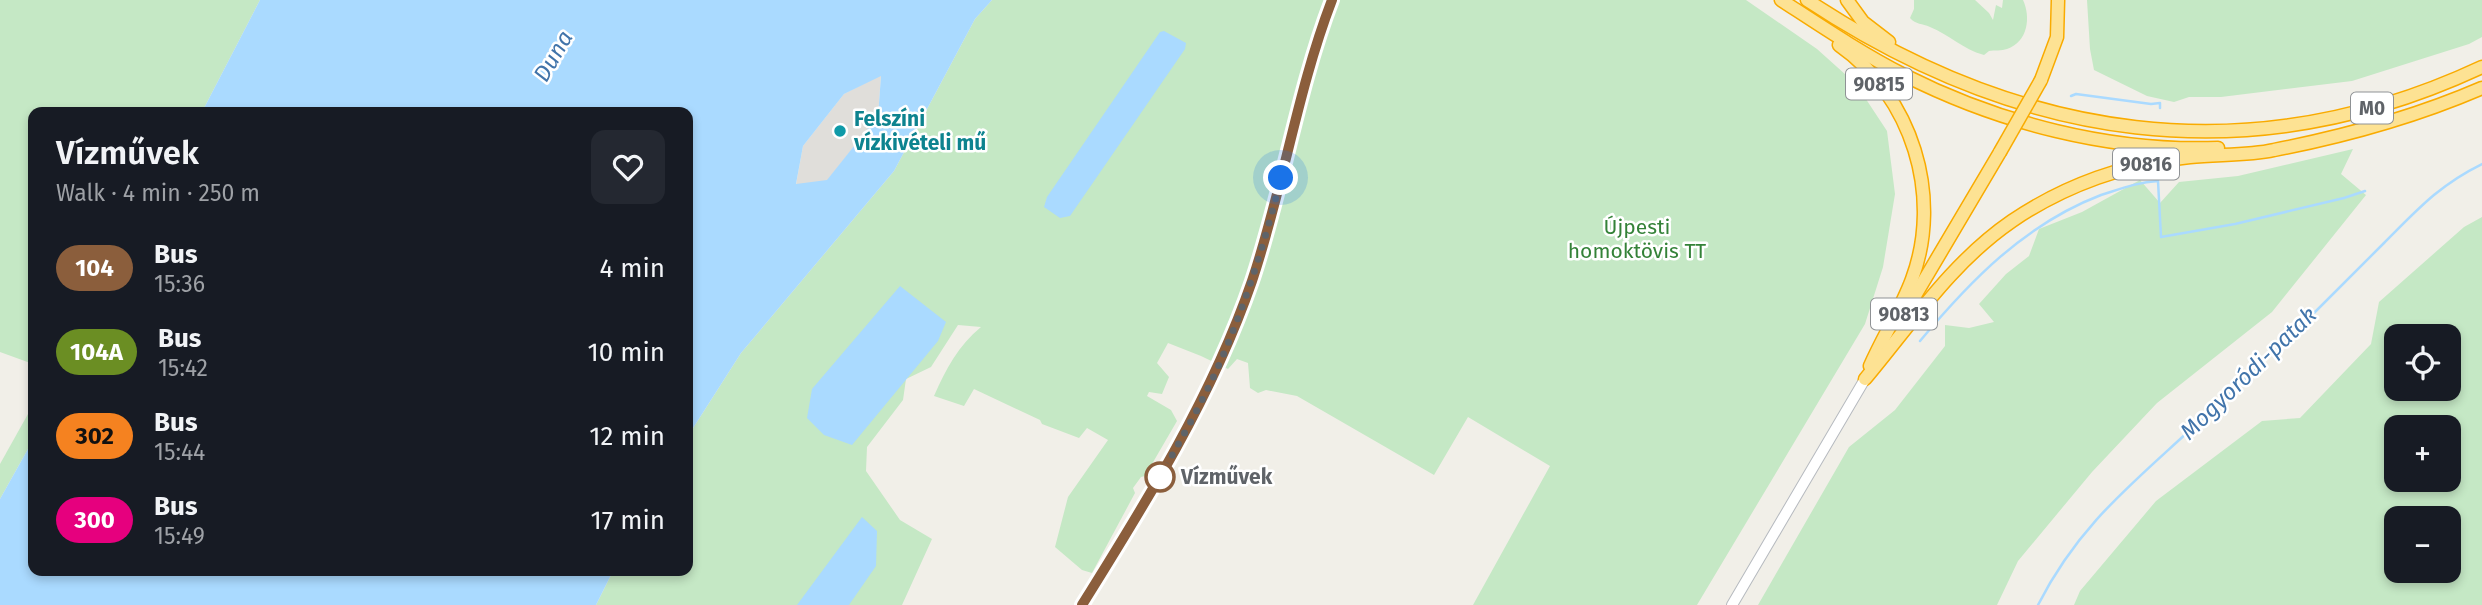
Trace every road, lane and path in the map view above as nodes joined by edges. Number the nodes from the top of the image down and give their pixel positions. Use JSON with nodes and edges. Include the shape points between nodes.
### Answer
{"nodes":[{"id":1,"x":1332,"y":0,"type":"edge"},
{"id":2,"x":1781,"y":0,"type":"edge"},
{"id":3,"x":1807,"y":0,"type":"edge"},
{"id":4,"x":1847,"y":0,"type":"edge"},
{"id":5,"x":2058,"y":0,"type":"edge"},
{"id":6,"x":1904,"y":56,"type":"junction"},
{"id":7,"x":2482,"y":67,"type":"edge"},
{"id":8,"x":2482,"y":88,"type":"edge"},
{"id":9,"x":2312,"y":141,"type":"junction"},
{"id":10,"x":1865,"y":379,"type":"junction"},
{"id":11,"x":1083,"y":605,"type":"edge"},
{"id":12,"x":1732,"y":605,"type":"edge"}],
"edges":[{"from":1,"to":11,"type":"main road","via":[[1252,279],[1218,367],[1180,443]]},
{"from":2,"to":9,"type":"highway","number":"M0","via":[[1901,73],[1952,97],[2031,124],[2109,141],[2162,146],[2211,148]]},
{"from":2,"to":10,"type":"highway","number":"90815","via":[[1845,49],[1883,89],[1900,114],[1922,176],[1924,228],[1913,278]]},
{"from":3,"to":6,"type":"highway","number":"M0"},
{"from":4,"to":6,"type":"highway","via":[[1863,22]]},
{"from":5,"to":10,"type":"highway","number":"90813","bridge":true,"via":[[2057,37],[2041,80]]},
{"from":6,"to":7,"type":"highway","number":"M0","via":[[1978,90],[2065,116],[2131,127],[2201,131],[2282,126],[2353,113],[2428,91]]},
{"from":8,"to":9,"type":"highway","number":"M0","via":[[2401,120]]},
{"from":9,"to":10,"type":"highway","number":"90816","via":[[2273,151],[2187,157],[2135,167],[2054,196],[1994,235],[1956,269]]},
{"from":10,"to":12,"type":"main road"}]}
